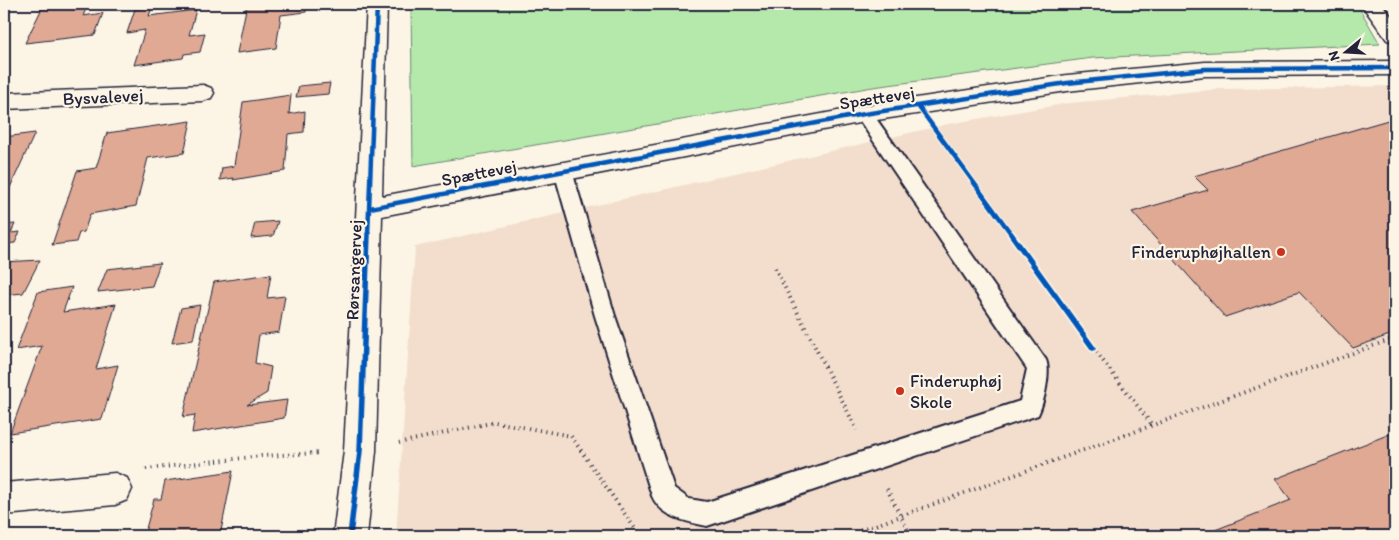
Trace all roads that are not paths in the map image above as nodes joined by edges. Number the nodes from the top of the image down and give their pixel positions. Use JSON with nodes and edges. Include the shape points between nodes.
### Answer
{"nodes":[{"id":1,"x":377,"y":4,"type":"edge"},
{"id":2,"x":1371,"y":4,"type":"edge"},
{"id":3,"x":1395,"y":35,"type":"edge"},
{"id":4,"x":1395,"y":68,"type":"edge"},
{"id":5,"x":203,"y":92,"type":"dead end"},
{"id":6,"x":4,"y":101,"type":"edge"},
{"id":7,"x":864,"y":114,"type":"junction"},
{"id":8,"x":563,"y":172,"type":"junction"},
{"id":9,"x":370,"y":208,"type":"junction"},
{"id":10,"x":115,"y":489,"type":"dead end"},
{"id":11,"x":4,"y":499,"type":"edge"},
{"id":12,"x":350,"y":536,"type":"edge"}],
"edges":[{"from":1,"to":9,"type":"street","name":"Rørsangervej"},
{"from":2,"to":3,"type":"street"},
{"from":4,"to":7,"type":"street","name":"Spættevej","via":[[1206,69],[1067,83]]},
{"from":5,"to":6,"type":"street","name":"Bysvalevej"},
{"from":7,"to":8,"type":"street","name":"Spættevej"},
{"from":7,"to":8,"type":"lane","via":[[1038,367],[1030,408],[708,514],[685,510],[664,496],[605,316]]},
{"from":8,"to":9,"type":"street","name":"Spættevej"},
{"from":9,"to":12,"type":"street","name":"Rørsangervej","via":[[360,451]]},
{"from":10,"to":11,"type":"street"}]}
